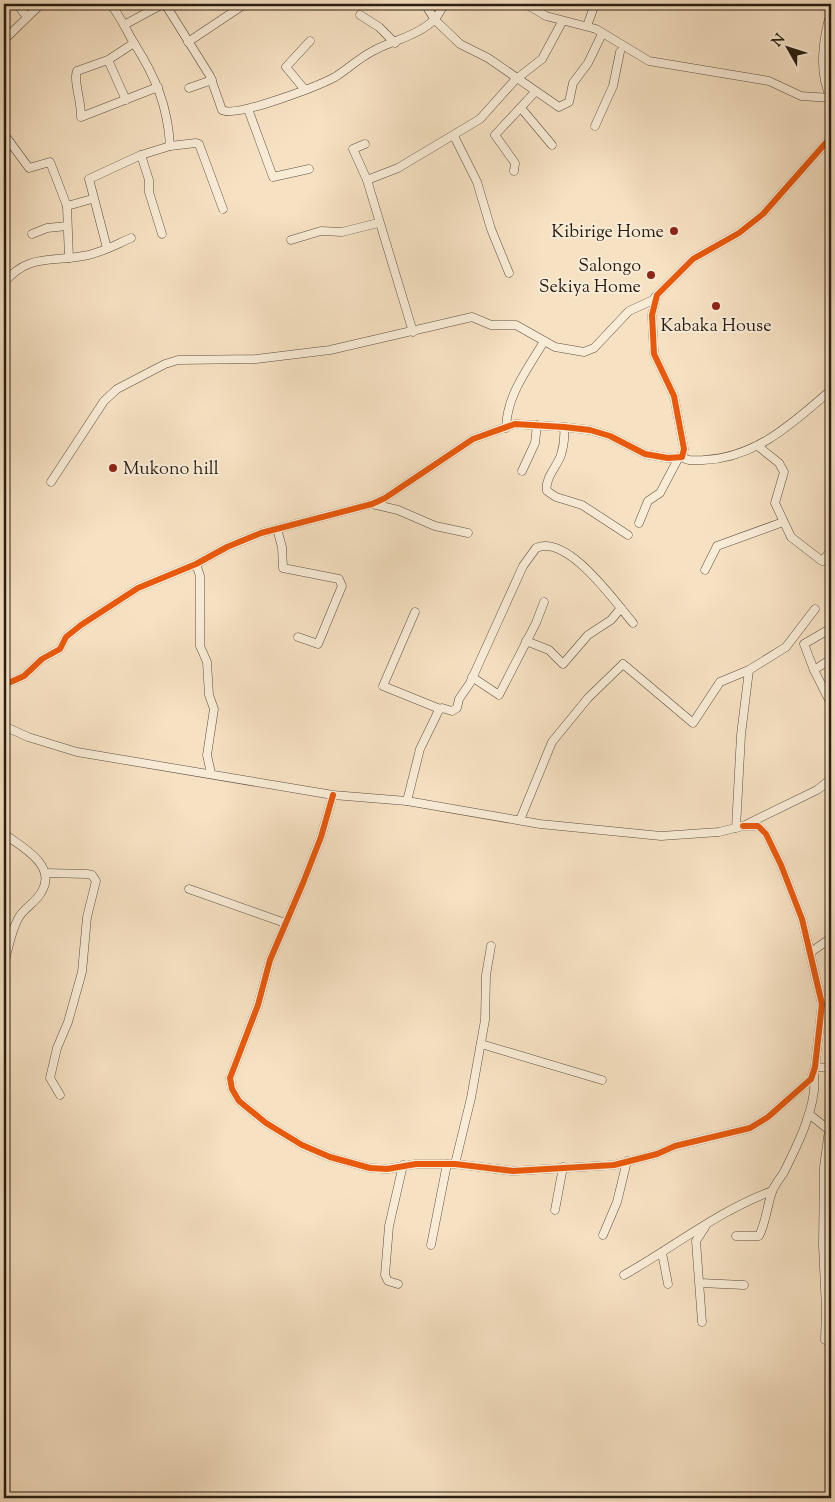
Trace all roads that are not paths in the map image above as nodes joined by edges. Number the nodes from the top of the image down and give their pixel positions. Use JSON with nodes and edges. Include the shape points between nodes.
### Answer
{"nodes":[{"id":1,"x":17,"y":4,"type":"edge"},
{"id":2,"x":41,"y":4,"type":"edge"},
{"id":3,"x":110,"y":4,"type":"edge"},
{"id":4,"x":245,"y":4,"type":"edge"},
{"id":5,"x":425,"y":4,"type":"edge"},
{"id":6,"x":444,"y":4,"type":"edge"},
{"id":7,"x":526,"y":4,"type":"edge"},
{"id":8,"x":595,"y":4,"type":"edge"},
{"id":9,"x":827,"y":4,"type":"edge"},
{"id":10,"x":831,"y":7,"type":"edge"},
{"id":11,"x":831,"y":12,"type":"edge"},
{"id":12,"x":360,"y":15,"type":"dead end"},
{"id":13,"x":27,"y":17,"type":"junction"},
{"id":14,"x":435,"y":20,"type":"junction"},
{"id":15,"x":562,"y":22,"type":"junction"},
{"id":16,"x":124,"y":25,"type":"junction"},
{"id":17,"x":587,"y":26,"type":"junction"},
{"id":18,"x":602,"y":34,"type":"junction"},
{"id":19,"x":4,"y":40,"type":"edge"},
{"id":20,"x":310,"y":41,"type":"dead end"},
{"id":21,"x":188,"y":42,"type":"junction"},
{"id":22,"x":134,"y":43,"type":"junction"},
{"id":23,"x":394,"y":43,"type":"junction"},
{"id":24,"x":620,"y":52,"type":"dead end"},
{"id":25,"x":108,"y":60,"type":"junction"},
{"id":26,"x":517,"y":79,"type":"junction"},
{"id":27,"x":212,"y":80,"type":"junction"},
{"id":28,"x":158,"y":87,"type":"junction"},
{"id":29,"x":189,"y":88,"type":"dead end"},
{"id":30,"x":305,"y":90,"type":"junction"},
{"id":31,"x":535,"y":92,"type":"junction"},
{"id":32,"x":831,"y":98,"type":"edge"},
{"id":33,"x":126,"y":100,"type":"junction"},
{"id":34,"x":521,"y":108,"type":"junction"},
{"id":35,"x":248,"y":109,"type":"junction"},
{"id":36,"x":595,"y":126,"type":"dead end"},
{"id":37,"x":4,"y":134,"type":"edge"},
{"id":38,"x":454,"y":136,"type":"junction"},
{"id":39,"x":831,"y":137,"type":"edge"},
{"id":40,"x":365,"y":144,"type":"dead end"},
{"id":41,"x":552,"y":145,"type":"dead end"},
{"id":42,"x":170,"y":146,"type":"junction"},
{"id":43,"x":141,"y":155,"type":"junction"},
{"id":44,"x":309,"y":170,"type":"dead end"},
{"id":45,"x":514,"y":171,"type":"dead end"},
{"id":46,"x":367,"y":180,"type":"junction"},
{"id":47,"x":92,"y":199,"type":"junction"},
{"id":48,"x":67,"y":206,"type":"junction"},
{"id":49,"x":223,"y":209,"type":"dead end"},
{"id":50,"x":378,"y":223,"type":"junction"},
{"id":51,"x":67,"y":226,"type":"junction"},
{"id":52,"x":32,"y":234,"type":"dead end"},
{"id":53,"x":162,"y":234,"type":"dead end"},
{"id":54,"x":131,"y":238,"type":"dead end"},
{"id":55,"x":291,"y":240,"type":"dead end"},
{"id":56,"x":107,"y":248,"type":"junction"},
{"id":57,"x":69,"y":258,"type":"junction"},
{"id":58,"x":509,"y":273,"type":"dead end"},
{"id":59,"x":4,"y":283,"type":"edge"},
{"id":60,"x":657,"y":294,"type":"junction"},
{"id":61,"x":413,"y":332,"type":"junction"},
{"id":62,"x":546,"y":342,"type":"junction"},
{"id":63,"x":831,"y":390,"type":"edge"},
{"id":64,"x":537,"y":425,"type":"junction"},
{"id":65,"x":564,"y":427,"type":"junction"},
{"id":66,"x":506,"y":428,"type":"junction"},
{"id":67,"x":759,"y":447,"type":"junction"},
{"id":68,"x":680,"y":457,"type":"junction"},
{"id":69,"x":522,"y":471,"type":"dead end"},
{"id":70,"x":51,"y":482,"type":"dead end"},
{"id":71,"x":372,"y":504,"type":"junction"},
{"id":72,"x":783,"y":522,"type":"junction"},
{"id":73,"x":639,"y":523,"type":"dead end"},
{"id":74,"x":277,"y":529,"type":"junction"},
{"id":75,"x":468,"y":533,"type":"dead end"},
{"id":76,"x":628,"y":535,"type":"dead end"},
{"id":77,"x":831,"y":551,"type":"edge"},
{"id":78,"x":196,"y":564,"type":"junction"},
{"id":79,"x":704,"y":570,"type":"dead end"},
{"id":80,"x":544,"y":602,"type":"dead end"},
{"id":81,"x":620,"y":608,"type":"junction"},
{"id":82,"x":815,"y":609,"type":"dead end"},
{"id":83,"x":415,"y":612,"type":"dead end"},
{"id":84,"x":633,"y":623,"type":"dead end"},
{"id":85,"x":831,"y":636,"type":"edge"},
{"id":86,"x":298,"y":637,"type":"dead end"},
{"id":87,"x":526,"y":641,"type":"junction"},
{"id":88,"x":831,"y":659,"type":"edge"},
{"id":89,"x":749,"y":670,"type":"junction"},
{"id":90,"x":814,"y":670,"type":"junction"},
{"id":91,"x":472,"y":677,"type":"junction"},
{"id":92,"x":4,"y":685,"type":"edge"},
{"id":93,"x":831,"y":704,"type":"edge"},
{"id":94,"x":440,"y":709,"type":"junction"},
{"id":95,"x":4,"y":726,"type":"edge"},
{"id":96,"x":211,"y":773,"type":"junction"},
{"id":97,"x":831,"y":779,"type":"edge"},
{"id":98,"x":333,"y":795,"type":"junction"},
{"id":99,"x":408,"y":801,"type":"junction"},
{"id":100,"x":520,"y":820,"type":"junction"},
{"id":101,"x":740,"y":827,"type":"junction"},
{"id":102,"x":4,"y":834,"type":"edge"},
{"id":103,"x":46,"y":873,"type":"junction"},
{"id":104,"x":189,"y":890,"type":"dead end"},
{"id":105,"x":285,"y":923,"type":"junction"},
{"id":106,"x":831,"y":938,"type":"edge"},
{"id":107,"x":491,"y":946,"type":"dead end"},
{"id":108,"x":811,"y":952,"type":"junction"},
{"id":109,"x":4,"y":965,"type":"edge"},
{"id":110,"x":481,"y":1044,"type":"junction"},
{"id":111,"x":831,"y":1068,"type":"edge"},
{"id":112,"x":814,"y":1070,"type":"junction"},
{"id":113,"x":602,"y":1080,"type":"dead end"},
{"id":114,"x":60,"y":1095,"type":"dead end"},
{"id":115,"x":809,"y":1114,"type":"junction"},
{"id":116,"x":626,"y":1161,"type":"junction"},
{"id":117,"x":451,"y":1164,"type":"junction"},
{"id":118,"x":403,"y":1165,"type":"junction"},
{"id":119,"x":563,"y":1167,"type":"junction"},
{"id":120,"x":772,"y":1190,"type":"junction"},
{"id":121,"x":555,"y":1210,"type":"dead end"},
{"id":122,"x":708,"y":1223,"type":"junction"},
{"id":123,"x":603,"y":1235,"type":"dead end"},
{"id":124,"x":736,"y":1236,"type":"dead end"},
{"id":125,"x":686,"y":1237,"type":"junction"},
{"id":126,"x":696,"y":1241,"type":"junction"},
{"id":127,"x":431,"y":1245,"type":"dead end"},
{"id":128,"x":662,"y":1253,"type":"junction"},
{"id":129,"x":624,"y":1275,"type":"dead end"},
{"id":130,"x":823,"y":1280,"type":"junction"},
{"id":131,"x":700,"y":1283,"type":"junction"},
{"id":132,"x":398,"y":1284,"type":"dead end"},
{"id":133,"x":668,"y":1284,"type":"dead end"},
{"id":134,"x":831,"y":1284,"type":"edge"},
{"id":135,"x":744,"y":1285,"type":"dead end"},
{"id":136,"x":702,"y":1322,"type":"dead end"},
{"id":137,"x":825,"y":1340,"type":"dead end"}],
"edges":[{"from":1,"to":13,"type":"street"},
{"from":2,"to":13,"type":"street"},
{"from":3,"to":16,"type":"street"},
{"from":4,"to":21,"type":"street"},
{"from":5,"to":14,"type":"street"},
{"from":6,"to":14,"type":"street"},
{"from":7,"to":15,"type":"street","via":[[540,14]]},
{"from":8,"to":17,"type":"street"},
{"from":9,"to":10,"type":"street"},
{"from":11,"to":32,"type":"street","via":[[824,39],[826,86]]},
{"from":12,"to":23,"type":"street","via":[[379,27]]},
{"from":13,"to":19,"type":"street"},
{"from":14,"to":23,"type":"street","via":[[410,37]]},
{"from":14,"to":26,"type":"street","via":[[460,44],[488,58]]},
{"from":15,"to":17,"type":"street"},
{"from":15,"to":26,"type":"street","via":[[542,59]]},
{"from":16,"to":21,"type":"street","via":[[164,5]]},
{"from":16,"to":22,"type":"street"},
{"from":17,"to":18,"type":"street"},
{"from":18,"to":31,"type":"street","via":[[588,63],[573,83],[565,106],[555,106]]},
{"from":18,"to":32,"type":"street","via":[[649,61],[769,81],[801,96]]},
{"from":20,"to":30,"type":"street","via":[[286,67]]},
{"from":21,"to":27,"type":"street"},
{"from":22,"to":25,"type":"street"},
{"from":22,"to":28,"type":"street"},
{"from":23,"to":30,"type":"street","via":[[371,52],[334,77]]},
{"from":24,"to":36,"type":"street","via":[[613,86]]},
{"from":25,"to":33,"type":"street"},
{"from":25,"to":33,"type":"street","via":[[80,68],[76,74],[81,117]]},
{"from":26,"to":31,"type":"street"},
{"from":26,"to":38,"type":"street","via":[[480,119]]},
{"from":27,"to":29,"type":"street"},
{"from":27,"to":35,"type":"street","via":[[223,111]]},
{"from":28,"to":33,"type":"street"},
{"from":28,"to":42,"type":"street","via":[[167,116]]},
{"from":30,"to":35,"type":"street"},
{"from":31,"to":34,"type":"street"},
{"from":34,"to":41,"type":"street"},
{"from":34,"to":45,"type":"street","via":[[495,135],[515,163]]},
{"from":35,"to":44,"type":"street","via":[[273,177]]},
{"from":37,"to":48,"type":"street","via":[[29,168],[50,162]]},
{"from":38,"to":46,"type":"street","via":[[398,168]]},
{"from":38,"to":58,"type":"street","via":[[477,182]]},
{"from":39,"to":60,"type":"street","via":[[762,214],[739,234],[693,259]]},
{"from":40,"to":46,"type":"street","via":[[353,149]]},
{"from":42,"to":43,"type":"street"},
{"from":42,"to":49,"type":"street","via":[[199,144]]},
{"from":43,"to":47,"type":"street","via":[[90,177]]},
{"from":43,"to":53,"type":"street"},
{"from":46,"to":50,"type":"street"},
{"from":47,"to":48,"type":"street"},
{"from":47,"to":56,"type":"street"},
{"from":48,"to":51,"type":"street"},
{"from":50,"to":55,"type":"street","via":[[342,232],[321,231]]},
{"from":50,"to":61,"type":"street"},
{"from":51,"to":52,"type":"street","via":[[47,228]]},
{"from":51,"to":57,"type":"street"},
{"from":54,"to":56,"type":"street"},
{"from":56,"to":57,"type":"street"},
{"from":57,"to":59,"type":"street","via":[[34,261],[11,274]]},
{"from":60,"to":62,"type":"street","via":[[653,300],[629,311],[589,350],[576,352]]},
{"from":60,"to":68,"type":"street","via":[[652,320],[654,354],[674,396],[684,449]]},
{"from":61,"to":62,"type":"street","via":[[472,317],[487,324],[516,325]]},
{"from":61,"to":70,"type":"street","via":[[330,350],[256,359],[178,360],[164,364],[117,389],[104,401]]},
{"from":62,"to":66,"type":"street","via":[[543,342],[513,392]]},
{"from":63,"to":67,"type":"street"},
{"from":64,"to":65,"type":"street"},
{"from":64,"to":66,"type":"street","via":[[516,424]]},
{"from":64,"to":69,"type":"street","via":[[535,443]]},
{"from":65,"to":68,"type":"street","via":[[610,436],[645,454]]},
{"from":65,"to":76,"type":"street","via":[[561,456],[547,484],[547,491],[556,498],[582,505]]},
{"from":66,"to":71,"type":"street","via":[[473,438]]},
{"from":67,"to":68,"type":"street","via":[[724,459],[690,461]]},
{"from":67,"to":72,"type":"street","via":[[779,463],[784,472],[775,503]]},
{"from":68,"to":73,"type":"street","via":[[660,493],[648,501]]},
{"from":71,"to":74,"type":"street"},
{"from":71,"to":75,"type":"street","via":[[398,510],[435,526]]},
{"from":72,"to":77,"type":"street","via":[[791,537],[822,561]]},
{"from":72,"to":79,"type":"street","via":[[717,546]]},
{"from":74,"to":78,"type":"street","via":[[228,546]]},
{"from":74,"to":86,"type":"street","via":[[282,547],[282,568],[339,579],[342,586],[318,644]]},
{"from":78,"to":92,"type":"street","via":[[138,588],[105,608],[66,637],[60,649],[42,659],[24,676]]},
{"from":78,"to":96,"type":"street","via":[[200,576],[200,646],[207,662],[209,695],[214,709],[207,755]]},
{"from":80,"to":87,"type":"street"},
{"from":81,"to":84,"type":"street"},
{"from":81,"to":87,"type":"street","via":[[611,620],[588,635],[563,664],[549,650]]},
{"from":81,"to":91,"type":"street","via":[[586,567],[569,554],[538,547],[523,566]]},
{"from":82,"to":89,"type":"street","via":[[786,647]]},
{"from":83,"to":94,"type":"street","via":[[383,686]]},
{"from":85,"to":90,"type":"street","via":[[828,630],[804,644]]},
{"from":87,"to":91,"type":"street","via":[[499,695]]},
{"from":88,"to":90,"type":"street"},
{"from":89,"to":100,"type":"street","via":[[720,682],[693,723],[623,664],[588,698],[552,742]]},
{"from":89,"to":101,"type":"street","via":[[741,735]]},
{"from":90,"to":93,"type":"street"},
{"from":91,"to":94,"type":"street","via":[[456,710]]},
{"from":94,"to":99,"type":"street","via":[[420,749]]},
{"from":95,"to":96,"type":"street","via":[[77,752]]},
{"from":96,"to":98,"type":"street"},
{"from":97,"to":101,"type":"street","via":[[816,790]]},
{"from":98,"to":99,"type":"street"},
{"from":98,"to":105,"type":"street","via":[[321,837]]},
{"from":99,"to":100,"type":"street"},
{"from":100,"to":101,"type":"street","via":[[661,836],[719,832]]},
{"from":101,"to":108,"type":"street","via":[[758,826],[766,834],[802,919]]},
{"from":102,"to":103,"type":"street","via":[[38,860]]},
{"from":103,"to":109,"type":"street","via":[[43,891],[20,916],[14,928]]},
{"from":103,"to":114,"type":"street","via":[[87,874],[96,881],[87,917],[82,972],[50,1078]]},
{"from":104,"to":105,"type":"street"},
{"from":105,"to":118,"type":"street","via":[[230,1078],[235,1095],[266,1122],[316,1151],[370,1168],[387,1169]]},
{"from":106,"to":108,"type":"street"},
{"from":107,"to":110,"type":"street"},
{"from":108,"to":112,"type":"street","via":[[822,1004]]},
{"from":110,"to":113,"type":"street"},
{"from":110,"to":117,"type":"street","via":[[471,1098]]},
{"from":111,"to":112,"type":"street"},
{"from":112,"to":115,"type":"street","via":[[814,1095]]},
{"from":112,"to":116,"type":"street","via":[[811,1079],[768,1117],[750,1128]]},
{"from":115,"to":120,"type":"street","via":[[783,1174]]},
{"from":115,"to":130,"type":"street","via":[[829,1130],[824,1167]]},
{"from":116,"to":119,"type":"street","via":[[614,1165]]},
{"from":116,"to":123,"type":"street","via":[[617,1202]]},
{"from":117,"to":118,"type":"street"},
{"from":117,"to":119,"type":"street","via":[[513,1170]]},
{"from":117,"to":127,"type":"street"},
{"from":118,"to":132,"type":"street","via":[[388,1226],[385,1275],[388,1281]]},
{"from":119,"to":121,"type":"street"},
{"from":120,"to":122,"type":"street","via":[[733,1207]]},
{"from":120,"to":124,"type":"street","via":[[759,1236]]},
{"from":122,"to":125,"type":"street"},
{"from":122,"to":126,"type":"street"},
{"from":125,"to":126,"type":"street"},
{"from":125,"to":128,"type":"street"},
{"from":126,"to":131,"type":"street"},
{"from":128,"to":129,"type":"street"},
{"from":128,"to":133,"type":"street"},
{"from":130,"to":134,"type":"street"},
{"from":130,"to":137,"type":"street"},
{"from":131,"to":135,"type":"street"},
{"from":131,"to":136,"type":"street"}]}
